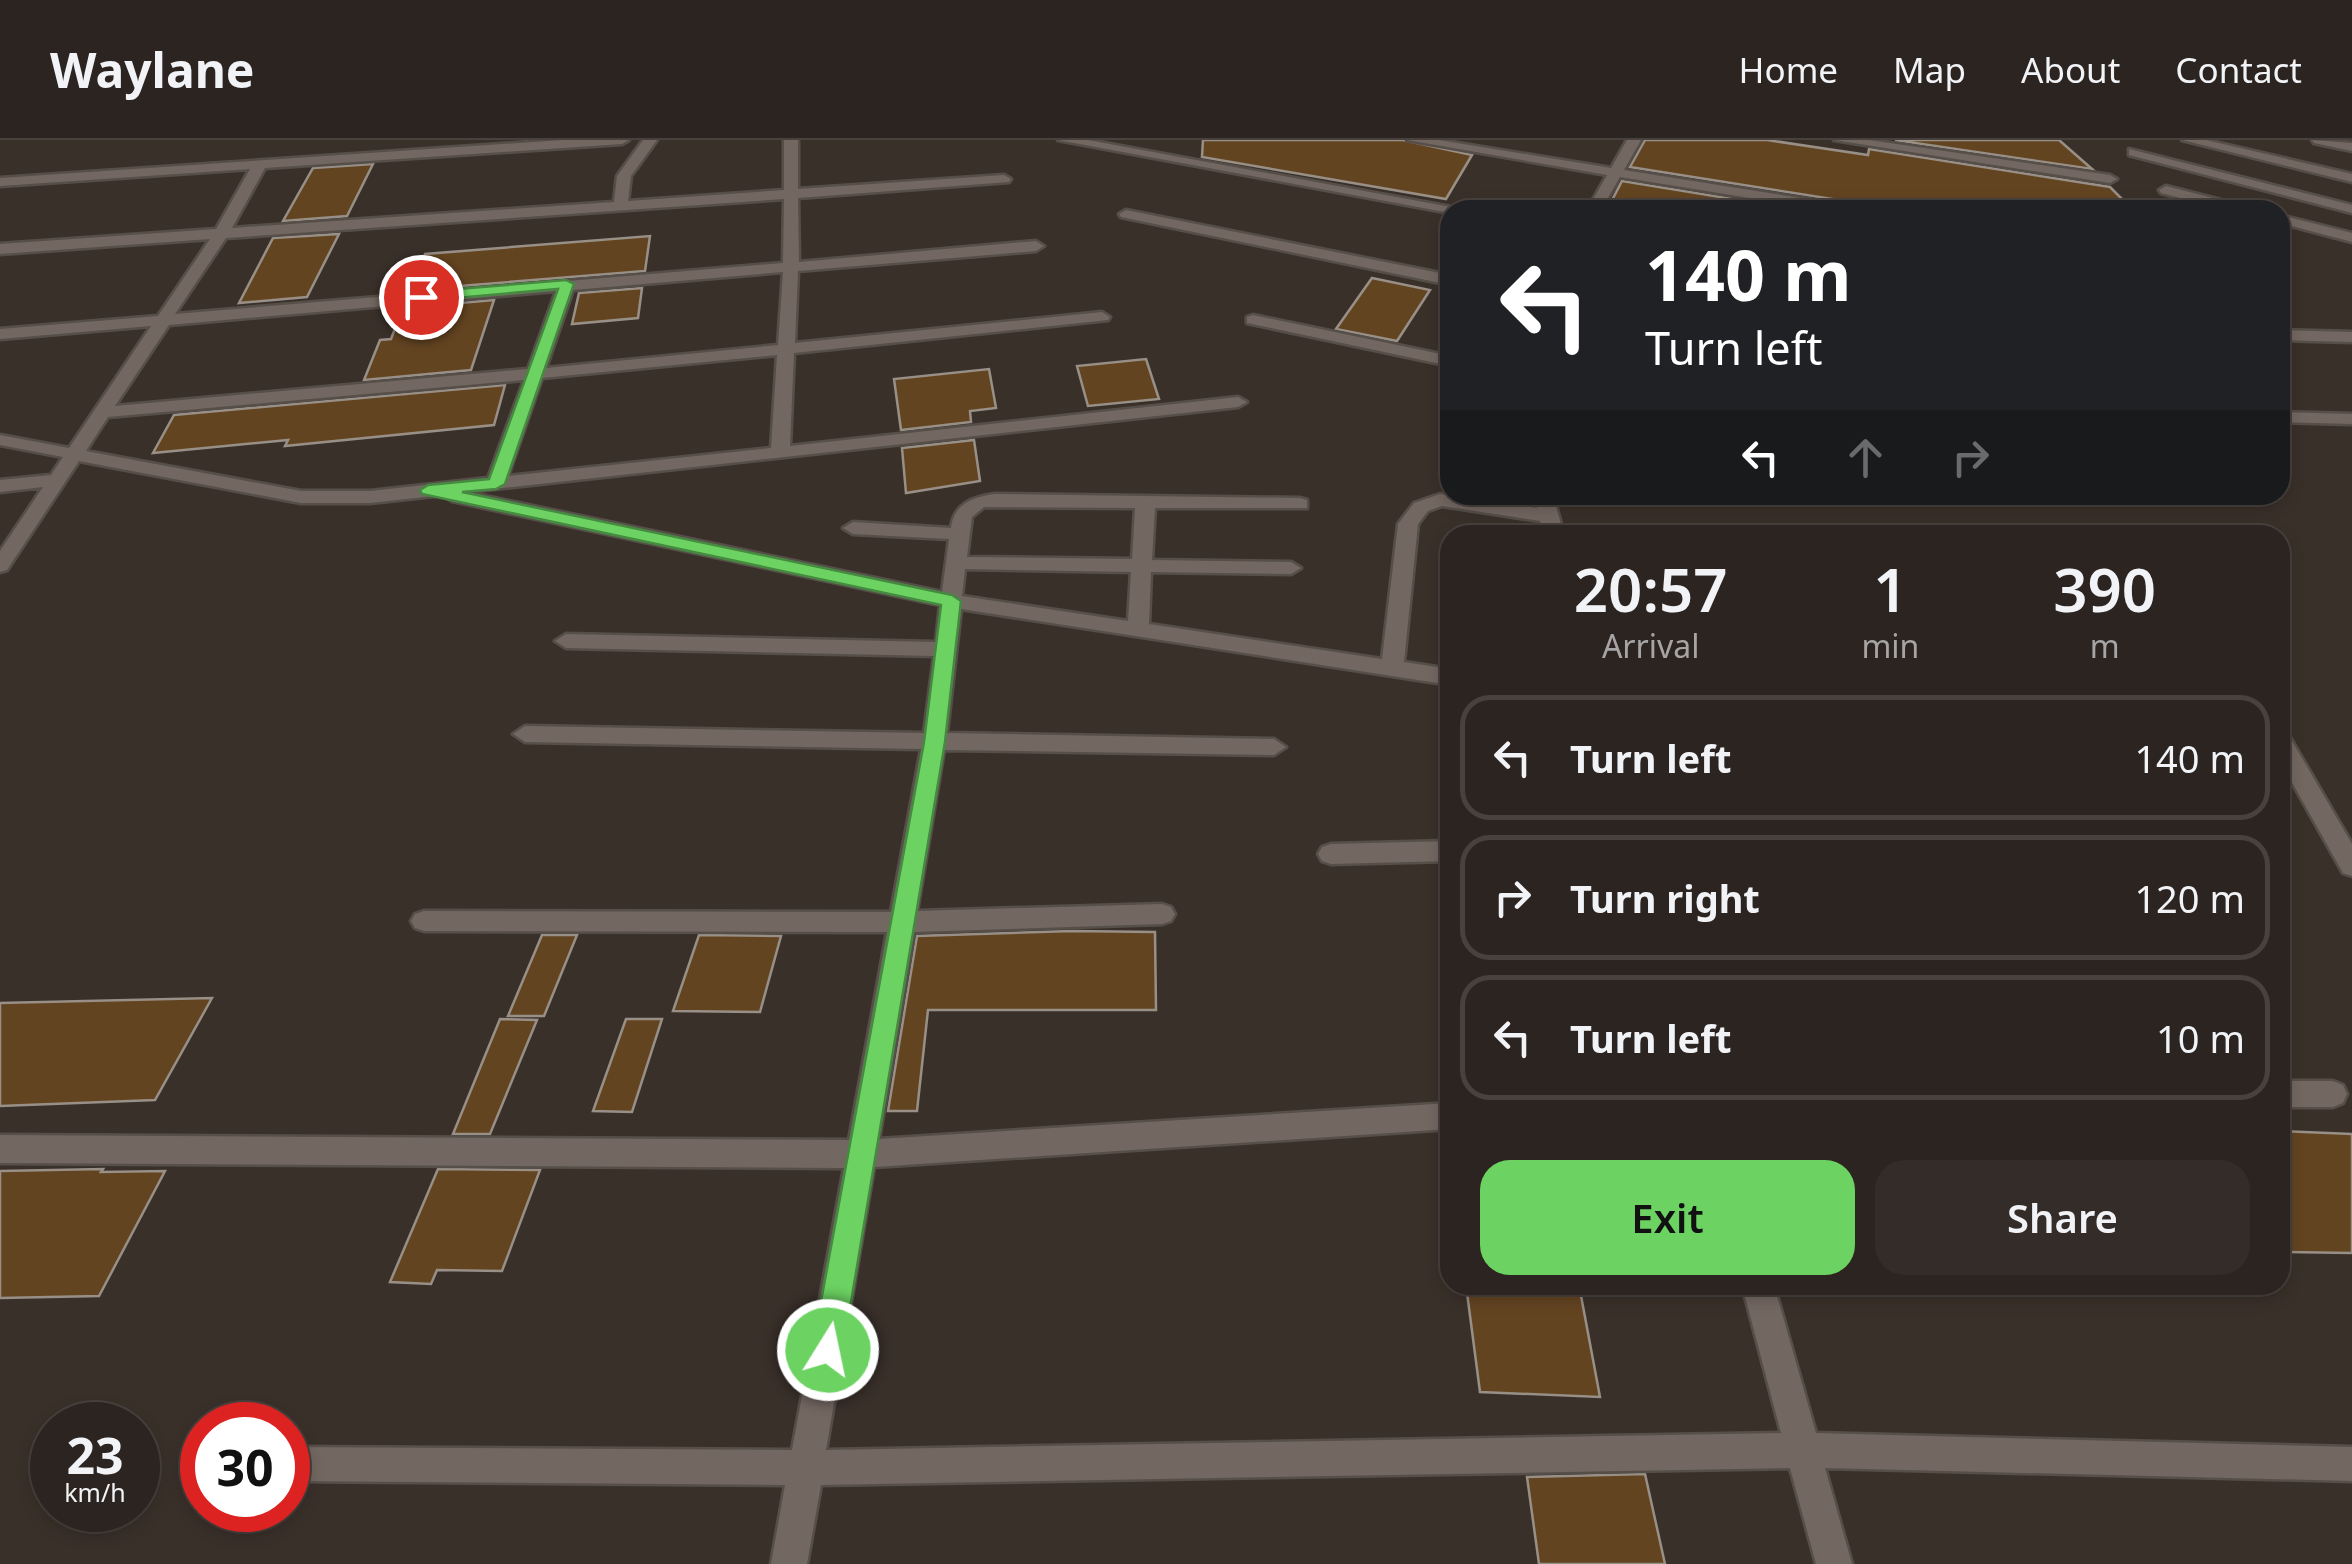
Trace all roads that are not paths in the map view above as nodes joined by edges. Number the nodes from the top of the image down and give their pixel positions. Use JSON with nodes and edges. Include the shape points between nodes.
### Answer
{"nodes":[{"id":1,"x":622,"y":140,"type":"edge"},
{"id":2,"x":650,"y":140,"type":"edge"},
{"id":3,"x":790,"y":140,"type":"edge"},
{"id":4,"x":1065,"y":140,"type":"edge"},
{"id":5,"x":1414,"y":140,"type":"edge"},
{"id":6,"x":1634,"y":140,"type":"edge"},
{"id":7,"x":1842,"y":140,"type":"edge"},
{"id":8,"x":2189,"y":140,"type":"edge"},
{"id":9,"x":2320,"y":140,"type":"edge"},
{"id":10,"x":2352,"y":147,"type":"edge"},
{"id":11,"x":2134,"y":152,"type":"dead end"},
{"id":12,"x":260,"y":164,"type":"junction"},
{"id":13,"x":1616,"y":172,"type":"junction"},
{"id":14,"x":2352,"y":178,"type":"edge"},
{"id":15,"x":1004,"y":179,"type":"dead end"},
{"id":16,"x":2110,"y":179,"type":"dead end"},
{"id":17,"x":0,"y":182,"type":"edge"},
{"id":18,"x":2166,"y":190,"type":"dead end"},
{"id":19,"x":791,"y":191,"type":"junction"},
{"id":20,"x":1600,"y":200,"type":"edge"},
{"id":21,"x":1788,"y":200,"type":"edge"},
{"id":22,"x":2204,"y":200,"type":"edge"},
{"id":23,"x":621,"y":203,"type":"junction"},
{"id":24,"x":1440,"y":206,"type":"edge"},
{"id":25,"x":2352,"y":209,"type":"edge"},
{"id":26,"x":1126,"y":214,"type":"dead end"},
{"id":27,"x":2290,"y":222,"type":"edge"},
{"id":28,"x":223,"y":231,"type":"junction"},
{"id":29,"x":2352,"y":238,"type":"edge"},
{"id":30,"x":1036,"y":246,"type":"dead end"},
{"id":31,"x":0,"y":250,"type":"edge"},
{"id":32,"x":790,"y":266,"type":"junction"},
{"id":33,"x":1440,"y":278,"type":"edge"},
{"id":34,"x":566,"y":284,"type":"junction"},
{"id":35,"x":1102,"y":317,"type":"dead end"},
{"id":36,"x":166,"y":319,"type":"junction"},
{"id":37,"x":1253,"y":320,"type":"dead end"},
{"id":38,"x":0,"y":334,"type":"edge"},
{"id":39,"x":2290,"y":335,"type":"edge"},
{"id":40,"x":2352,"y":336,"type":"edge"},
{"id":41,"x":783,"y":349,"type":"junction"},
{"id":42,"x":1440,"y":359,"type":"edge"},
{"id":43,"x":535,"y":374,"type":"junction"},
{"id":44,"x":1238,"y":402,"type":"dead end"},
{"id":45,"x":102,"y":412,"type":"junction"},
{"id":46,"x":2290,"y":417,"type":"edge"},
{"id":47,"x":2352,"y":419,"type":"edge"},
{"id":48,"x":0,"y":440,"type":"edge"},
{"id":49,"x":780,"y":452,"type":"junction"},
{"id":50,"x":74,"y":454,"type":"junction"},
{"id":51,"x":56,"y":480,"type":"junction"},
{"id":52,"x":496,"y":484,"type":"junction"},
{"id":53,"x":0,"y":486,"type":"edge"},
{"id":54,"x":428,"y":490,"type":"junction"},
{"id":55,"x":1440,"y":500,"type":"edge"},
{"id":56,"x":1300,"y":504,"type":"dead end"},
{"id":57,"x":1145,"y":505,"type":"junction"},
{"id":58,"x":1462,"y":505,"type":"edge"},
{"id":59,"x":1548,"y":525,"type":"edge"},
{"id":60,"x":853,"y":528,"type":"dead end"},
{"id":61,"x":959,"y":534,"type":"junction"},
{"id":62,"x":956,"y":564,"type":"junction"},
{"id":63,"x":0,"y":566,"type":"edge"},
{"id":64,"x":1141,"y":566,"type":"junction"},
{"id":65,"x":1290,"y":568,"type":"dead end"},
{"id":66,"x":952,"y":601,"type":"junction"},
{"id":67,"x":1138,"y":630,"type":"junction"},
{"id":68,"x":566,"y":640,"type":"dead end"},
{"id":69,"x":946,"y":649,"type":"junction"},
{"id":70,"x":1392,"y":668,"type":"junction"},
{"id":71,"x":1440,"y":675,"type":"edge"},
{"id":72,"x":526,"y":734,"type":"dead end"},
{"id":73,"x":934,"y":742,"type":"junction"},
{"id":74,"x":1274,"y":746,"type":"dead end"},
{"id":75,"x":2290,"y":758,"type":"edge"},
{"id":76,"x":1440,"y":851,"type":"edge"},
{"id":77,"x":1330,"y":854,"type":"dead end"},
{"id":78,"x":2352,"y":866,"type":"edge"},
{"id":79,"x":1162,"y":914,"type":"dead end"},
{"id":80,"x":424,"y":921,"type":"dead end"},
{"id":81,"x":903,"y":922,"type":"junction"},
{"id":82,"x":2290,"y":1094,"type":"edge"},
{"id":83,"x":2333,"y":1094,"type":"dead end"},
{"id":84,"x":1440,"y":1117,"type":"edge"},
{"id":85,"x":0,"y":1149,"type":"edge"},
{"id":86,"x":862,"y":1154,"type":"junction"},
{"id":87,"x":1761,"y":1295,"type":"edge"},
{"id":88,"x":1802,"y":1450,"type":"junction"},
{"id":89,"x":310,"y":1464,"type":"edge"},
{"id":90,"x":2352,"y":1464,"type":"edge"},
{"id":91,"x":807,"y":1468,"type":"junction"},
{"id":92,"x":789,"y":1564,"type":"edge"},
{"id":93,"x":1834,"y":1564,"type":"edge"}],
"edges":[{"from":1,"to":12,"type":"street"},
{"from":2,"to":23,"type":"street","via":[[624,176]]},
{"from":3,"to":19,"type":"street"},
{"from":4,"to":24,"type":"street"},
{"from":5,"to":13,"type":"street"},
{"from":6,"to":13,"type":"street"},
{"from":7,"to":16,"type":"street"},
{"from":8,"to":14,"type":"street"},
{"from":9,"to":10,"type":"street"},
{"from":11,"to":25,"type":"street"},
{"from":12,"to":17,"type":"street"},
{"from":12,"to":28,"type":"street"},
{"from":13,"to":20,"type":"street"},
{"from":13,"to":21,"type":"street"},
{"from":15,"to":19,"type":"street"},
{"from":18,"to":22,"type":"street"},
{"from":19,"to":23,"type":"street"},
{"from":19,"to":32,"type":"street"},
{"from":23,"to":28,"type":"street"},
{"from":26,"to":33,"type":"street"},
{"from":27,"to":29,"type":"street"},
{"from":28,"to":31,"type":"street"},
{"from":28,"to":36,"type":"street"},
{"from":30,"to":32,"type":"street"},
{"from":32,"to":34,"type":"street"},
{"from":32,"to":41,"type":"street"},
{"from":34,"to":36,"type":"street"},
{"from":34,"to":43,"type":"street"},
{"from":35,"to":41,"type":"street"},
{"from":36,"to":38,"type":"street"},
{"from":36,"to":45,"type":"street"},
{"from":37,"to":42,"type":"street"},
{"from":39,"to":40,"type":"street"},
{"from":41,"to":43,"type":"street"},
{"from":41,"to":49,"type":"street"},
{"from":43,"to":45,"type":"street"},
{"from":43,"to":52,"type":"street"},
{"from":44,"to":49,"type":"street"},
{"from":45,"to":50,"type":"street"},
{"from":46,"to":47,"type":"street"},
{"from":48,"to":50,"type":"street"},
{"from":49,"to":52,"type":"street"},
{"from":50,"to":51,"type":"street"},
{"from":50,"to":54,"type":"street","via":[[301,498]]},
{"from":51,"to":53,"type":"street"},
{"from":51,"to":63,"type":"street"},
{"from":52,"to":54,"type":"street"},
{"from":54,"to":66,"type":"street"},
{"from":55,"to":70,"type":"street","via":[[1421,507],[1408,524]]},
{"from":56,"to":57,"type":"street"},
{"from":57,"to":61,"type":"street","via":[[994,500],[966,509]]},
{"from":57,"to":64,"type":"street"},
{"from":58,"to":59,"type":"street"},
{"from":60,"to":61,"type":"street"},
{"from":61,"to":62,"type":"street"},
{"from":62,"to":64,"type":"street"},
{"from":62,"to":66,"type":"street"},
{"from":64,"to":65,"type":"street"},
{"from":64,"to":67,"type":"street"},
{"from":66,"to":67,"type":"street"},
{"from":66,"to":69,"type":"street"},
{"from":67,"to":70,"type":"street"},
{"from":68,"to":69,"type":"street"},
{"from":69,"to":73,"type":"street"},
{"from":70,"to":71,"type":"street"},
{"from":72,"to":73,"type":"street"},
{"from":73,"to":74,"type":"street"},
{"from":73,"to":81,"type":"street"},
{"from":75,"to":78,"type":"street"},
{"from":76,"to":77,"type":"street"},
{"from":79,"to":81,"type":"street"},
{"from":80,"to":81,"type":"street"},
{"from":81,"to":86,"type":"street"},
{"from":82,"to":83,"type":"street"},
{"from":84,"to":86,"type":"street"},
{"from":85,"to":86,"type":"street"},
{"from":86,"to":91,"type":"street"},
{"from":87,"to":88,"type":"street"},
{"from":88,"to":90,"type":"street"},
{"from":88,"to":91,"type":"street"},
{"from":88,"to":93,"type":"street"},
{"from":89,"to":91,"type":"street"},
{"from":91,"to":92,"type":"street"}]}
